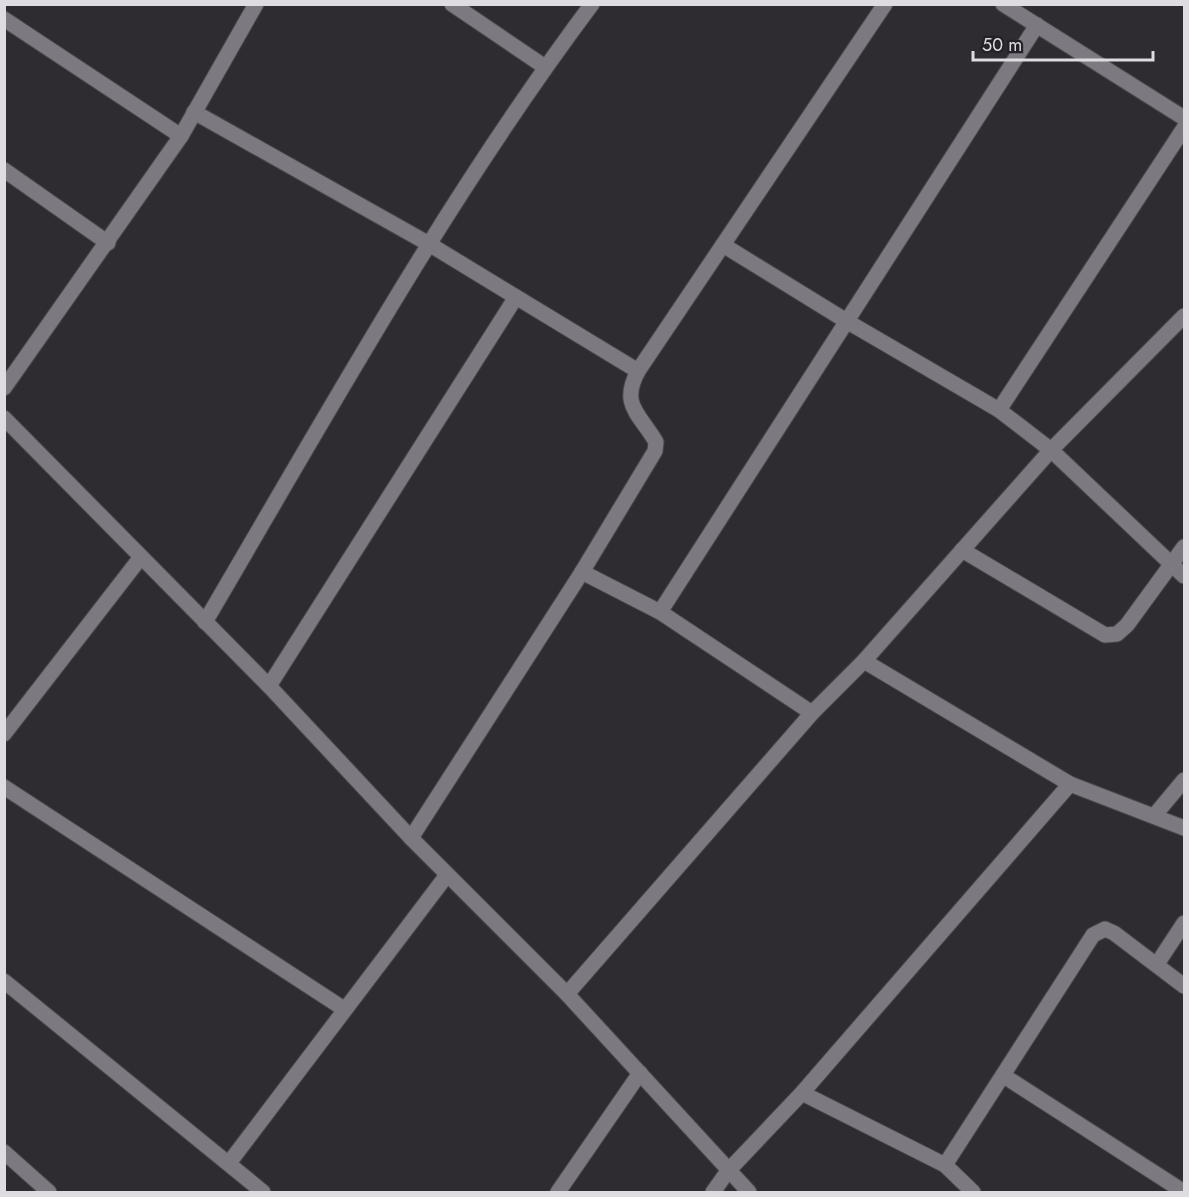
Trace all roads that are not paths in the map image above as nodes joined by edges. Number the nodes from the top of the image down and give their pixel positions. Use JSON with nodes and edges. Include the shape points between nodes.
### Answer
{"nodes":[{"id":1,"x":256,"y":4,"type":"edge"},
{"id":2,"x":452,"y":4,"type":"edge"},
{"id":3,"x":592,"y":4,"type":"edge"},
{"id":4,"x":885,"y":4,"type":"edge"},
{"id":5,"x":1003,"y":4,"type":"edge"},
{"id":6,"x":4,"y":19,"type":"edge"},
{"id":7,"x":1037,"y":25,"type":"junction"},
{"id":8,"x":545,"y":67,"type":"junction"},
{"id":9,"x":194,"y":112,"type":"junction"},
{"id":10,"x":1185,"y":118,"type":"edge"},
{"id":11,"x":1185,"y":128,"type":"edge"},
{"id":12,"x":181,"y":136,"type":"junction"},
{"id":13,"x":4,"y":170,"type":"edge"},
{"id":14,"x":108,"y":243,"type":"junction"},
{"id":15,"x":429,"y":244,"type":"junction"},
{"id":16,"x":723,"y":245,"type":"junction"},
{"id":17,"x":516,"y":297,"type":"junction"},
{"id":18,"x":1185,"y":316,"type":"edge"},
{"id":19,"x":848,"y":322,"type":"junction"},
{"id":20,"x":638,"y":371,"type":"junction"},
{"id":21,"x":4,"y":388,"type":"edge"},
{"id":22,"x":999,"y":410,"type":"junction"},
{"id":23,"x":4,"y":418,"type":"edge"},
{"id":24,"x":1051,"y":450,"type":"junction"},
{"id":25,"x":1185,"y":547,"type":"edge"},
{"id":26,"x":962,"y":550,"type":"junction"},
{"id":27,"x":141,"y":557,"type":"junction"},
{"id":28,"x":1170,"y":565,"type":"junction"},
{"id":29,"x":582,"y":572,"type":"junction"},
{"id":30,"x":1185,"y":576,"type":"edge"},
{"id":31,"x":660,"y":612,"type":"junction"},
{"id":32,"x":205,"y":622,"type":"junction"},
{"id":33,"x":864,"y":662,"type":"junction"},
{"id":34,"x":269,"y":686,"type":"junction"},
{"id":35,"x":812,"y":713,"type":"junction"},
{"id":36,"x":4,"y":734,"type":"edge"},
{"id":37,"x":1185,"y":780,"type":"edge"},
{"id":38,"x":1070,"y":784,"type":"junction"},
{"id":39,"x":4,"y":787,"type":"edge"},
{"id":40,"x":1154,"y":816,"type":"junction"},
{"id":41,"x":1185,"y":828,"type":"edge"},
{"id":42,"x":411,"y":838,"type":"junction"},
{"id":43,"x":447,"y":875,"type":"junction"},
{"id":44,"x":1185,"y":923,"type":"edge"},
{"id":45,"x":1157,"y":964,"type":"junction"},
{"id":46,"x":4,"y":981,"type":"edge"},
{"id":47,"x":1185,"y":986,"type":"edge"},
{"id":48,"x":567,"y":994,"type":"junction"},
{"id":49,"x":344,"y":1010,"type":"junction"},
{"id":50,"x":640,"y":1073,"type":"junction"},
{"id":51,"x":1004,"y":1076,"type":"junction"},
{"id":52,"x":802,"y":1094,"type":"junction"},
{"id":53,"x":4,"y":1152,"type":"edge"},
{"id":54,"x":229,"y":1163,"type":"junction"},
{"id":55,"x":945,"y":1164,"type":"junction"},
{"id":56,"x":728,"y":1171,"type":"junction"},
{"id":57,"x":49,"y":1192,"type":"edge"},
{"id":58,"x":262,"y":1192,"type":"edge"},
{"id":59,"x":558,"y":1192,"type":"edge"},
{"id":60,"x":713,"y":1192,"type":"edge"},
{"id":61,"x":749,"y":1192,"type":"edge"},
{"id":62,"x":973,"y":1192,"type":"edge"},
{"id":63,"x":1185,"y":1192,"type":"edge"}],
"edges":[{"from":1,"to":9,"type":"street"},
{"from":2,"to":8,"type":"street"},
{"from":3,"to":8,"type":"street"},
{"from":4,"to":16,"type":"street"},
{"from":5,"to":7,"type":"street"},
{"from":6,"to":12,"type":"street"},
{"from":7,"to":10,"type":"street"},
{"from":7,"to":19,"type":"street"},
{"from":8,"to":15,"type":"street"},
{"from":9,"to":12,"type":"street"},
{"from":9,"to":15,"type":"street"},
{"from":11,"to":22,"type":"street"},
{"from":12,"to":14,"type":"street"},
{"from":13,"to":14,"type":"street"},
{"from":14,"to":21,"type":"street"},
{"from":15,"to":17,"type":"street"},
{"from":15,"to":32,"type":"street"},
{"from":16,"to":19,"type":"street"},
{"from":16,"to":20,"type":"street"},
{"from":17,"to":20,"type":"street"},
{"from":17,"to":34,"type":"street"},
{"from":18,"to":24,"type":"street"},
{"from":19,"to":22,"type":"street"},
{"from":19,"to":31,"type":"street"},
{"from":20,"to":29,"type":"street","via":[[629,399],[656,442],[655,451]]},
{"from":22,"to":24,"type":"street"},
{"from":23,"to":27,"type":"street"},
{"from":24,"to":26,"type":"street"},
{"from":24,"to":28,"type":"street"},
{"from":25,"to":28,"type":"street"},
{"from":26,"to":28,"type":"street","via":[[1105,635],[1117,634],[1127,625]]},
{"from":26,"to":33,"type":"street"},
{"from":27,"to":32,"type":"street"},
{"from":27,"to":36,"type":"street"},
{"from":28,"to":30,"type":"street"},
{"from":29,"to":31,"type":"street"},
{"from":29,"to":42,"type":"street"},
{"from":31,"to":35,"type":"street"},
{"from":32,"to":34,"type":"street"},
{"from":33,"to":35,"type":"street"},
{"from":33,"to":38,"type":"street"},
{"from":34,"to":42,"type":"street"},
{"from":35,"to":48,"type":"street"},
{"from":37,"to":40,"type":"street"},
{"from":38,"to":40,"type":"street"},
{"from":38,"to":52,"type":"street"},
{"from":39,"to":49,"type":"street"},
{"from":40,"to":41,"type":"street"},
{"from":42,"to":43,"type":"street"},
{"from":43,"to":48,"type":"street"},
{"from":43,"to":49,"type":"street"},
{"from":44,"to":45,"type":"street"},
{"from":45,"to":47,"type":"street"},
{"from":45,"to":51,"type":"street","via":[[1114,933],[1105,929],[1093,935]]},
{"from":46,"to":54,"type":"street"},
{"from":48,"to":50,"type":"street"},
{"from":49,"to":54,"type":"street"},
{"from":50,"to":56,"type":"street"},
{"from":50,"to":59,"type":"street"},
{"from":51,"to":55,"type":"street"},
{"from":51,"to":63,"type":"street"},
{"from":52,"to":55,"type":"street"},
{"from":52,"to":56,"type":"street"},
{"from":53,"to":57,"type":"street"},
{"from":54,"to":58,"type":"street"},
{"from":55,"to":62,"type":"street"},
{"from":56,"to":60,"type":"street"},
{"from":56,"to":61,"type":"street"}]}
